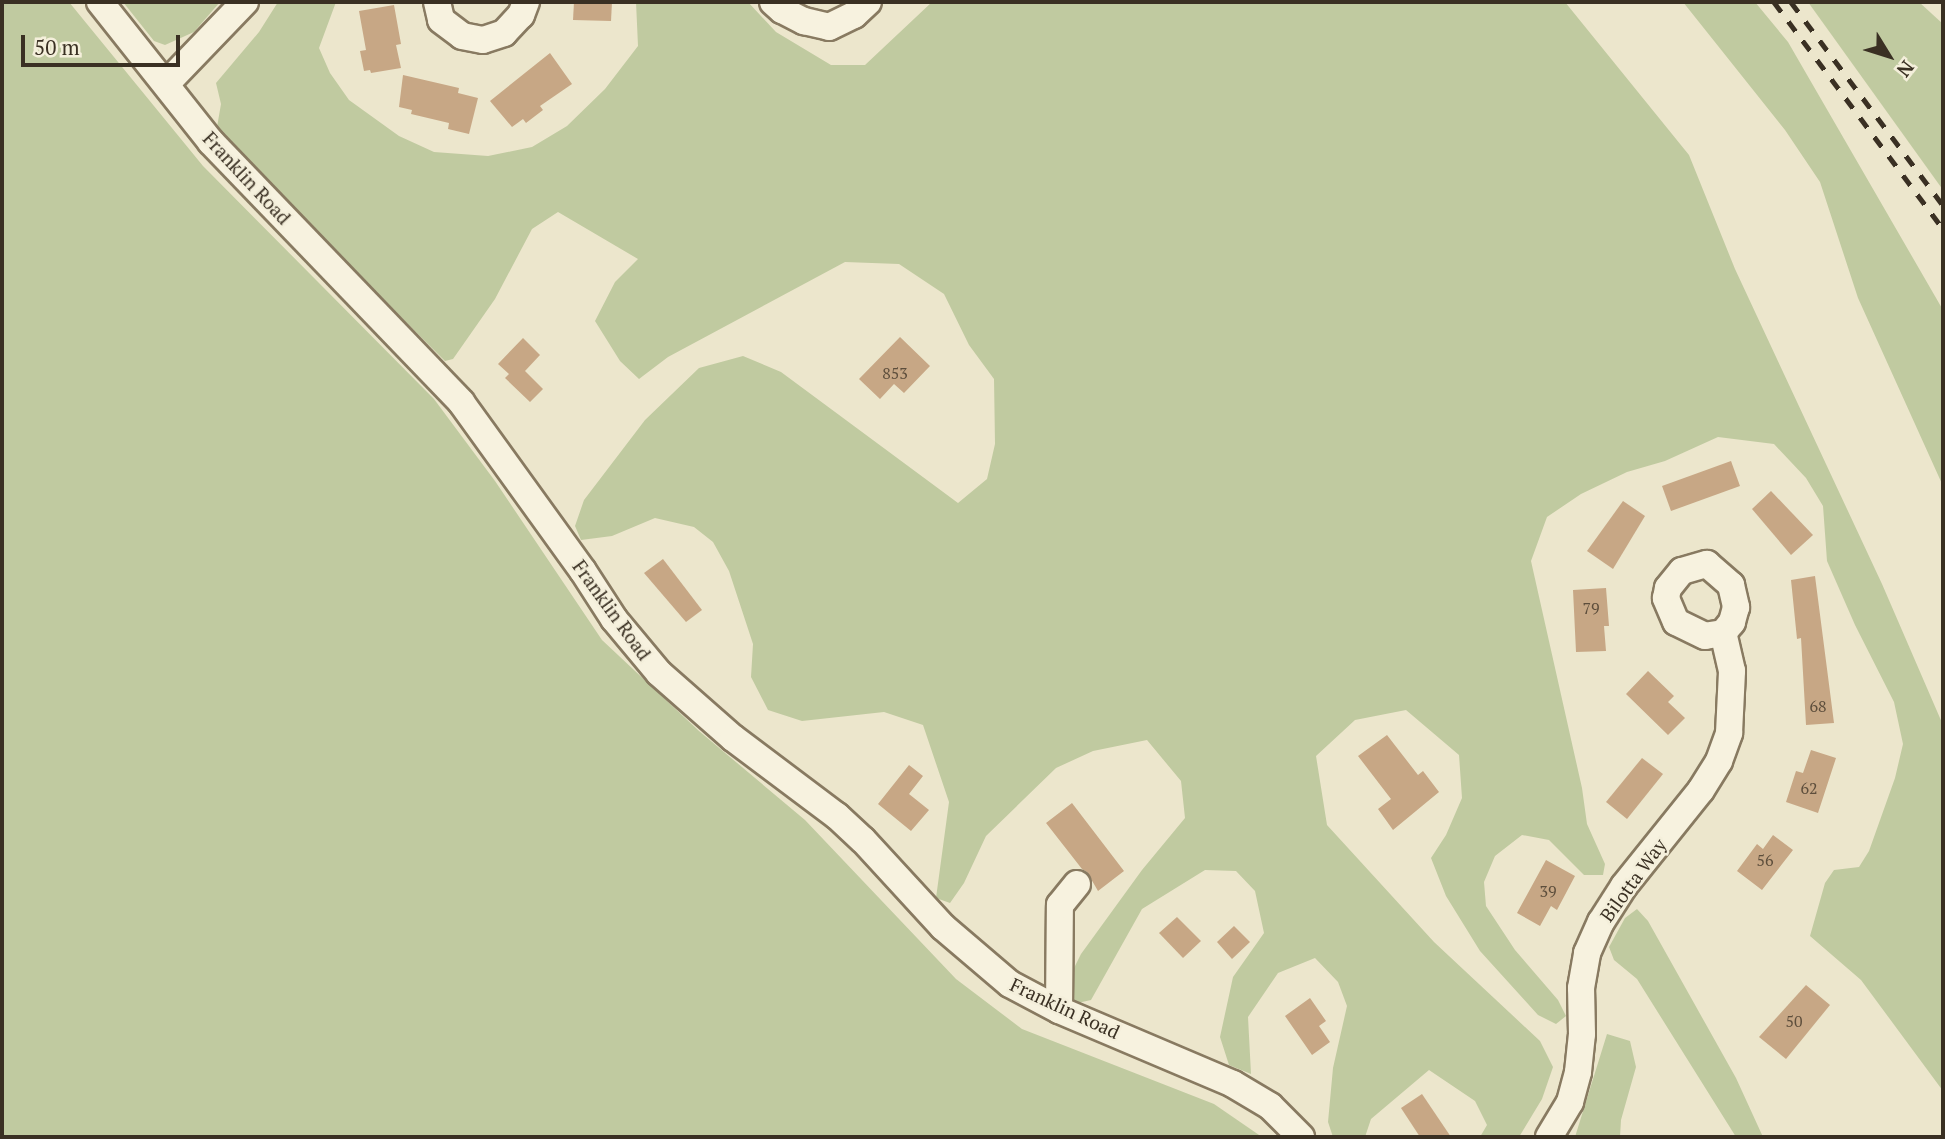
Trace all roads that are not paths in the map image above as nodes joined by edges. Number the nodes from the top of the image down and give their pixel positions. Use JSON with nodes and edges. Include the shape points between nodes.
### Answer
{"nodes":[{"id":1,"x":100,"y":2,"type":"edge"},
{"id":2,"x":245,"y":2,"type":"edge"},
{"id":3,"x":437,"y":2,"type":"edge"},
{"id":4,"x":526,"y":2,"type":"edge"},
{"id":5,"x":773,"y":2,"type":"edge"},
{"id":6,"x":868,"y":2,"type":"edge"},
{"id":7,"x":166,"y":84,"type":"junction"},
{"id":8,"x":1723,"y":634,"type":"dead end"},
{"id":9,"x":1077,"y":884,"type":"dead end"},
{"id":10,"x":1059,"y":1010,"type":"junction"},
{"id":11,"x":1301,"y":1137,"type":"edge"},
{"id":12,"x":1549,"y":1137,"type":"edge"}],
"edges":[{"from":1,"to":7,"type":"street","name":"Franklin Road"},
{"from":2,"to":7,"type":"street"},
{"from":3,"to":4,"type":"street","via":[[441,20],[462,36],[483,40],[504,33]]},
{"from":5,"to":6,"type":"street","via":[[804,20],[829,27]]},
{"from":7,"to":10,"type":"street","name":"Franklin Road","via":[[211,142],[461,402],[614,619],[659,673],[733,738],[837,816],[943,928],[998,976]]},
{"from":8,"to":12,"type":"street","name":"Bilotta Way","via":[[1732,671],[1729,733],[1701,790],[1624,886],[1587,953],[1578,1072],[1570,1102]]},
{"from":9,"to":10,"type":"street","via":[[1060,905]]},
{"from":10,"to":11,"type":"street","name":"Franklin Road","via":[[1233,1084],[1270,1106]]}]}
